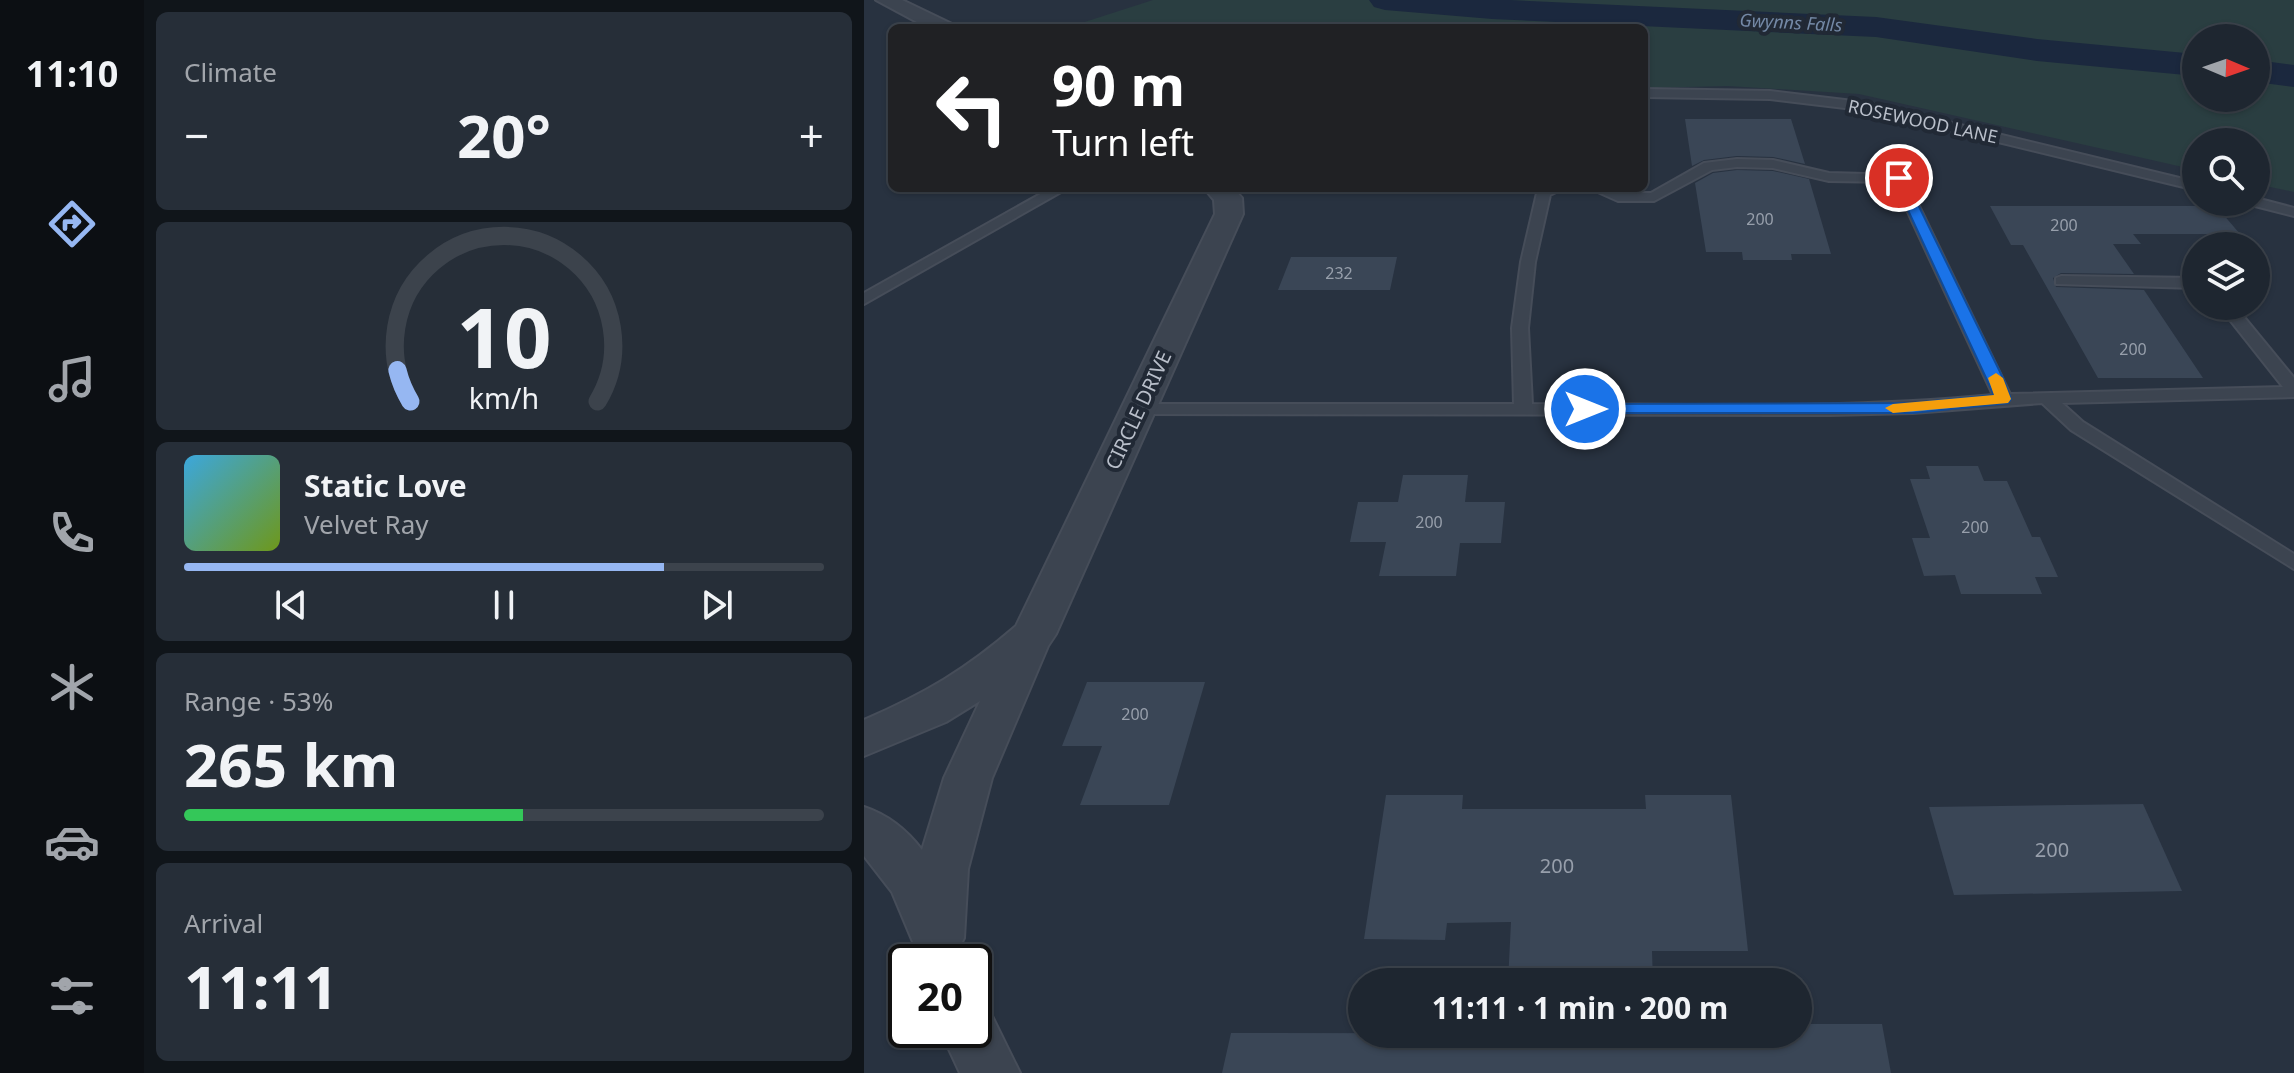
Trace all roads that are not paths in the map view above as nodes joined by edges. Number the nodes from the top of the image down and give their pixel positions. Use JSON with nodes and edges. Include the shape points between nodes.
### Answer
{"nodes":[{"id":1,"x":886,"y":0,"type":"edge"},
{"id":2,"x":937,"y":24,"type":"edge"},
{"id":3,"x":1648,"y":93,"type":"edge"},
{"id":4,"x":2182,"y":183,"type":"edge"},
{"id":5,"x":1054,"y":192,"type":"edge"},
{"id":6,"x":1222,"y":192,"type":"edge"},
{"id":7,"x":1547,"y":192,"type":"edge"},
{"id":8,"x":1606,"y":192,"type":"edge"},
{"id":9,"x":2270,"y":206,"type":"edge"},
{"id":10,"x":2294,"y":212,"type":"edge"},
{"id":11,"x":2061,"y":281,"type":"dead end"},
{"id":12,"x":2182,"y":283,"type":"edge"},
{"id":13,"x":864,"y":299,"type":"edge"},
{"id":14,"x":2238,"y":320,"type":"edge"},
{"id":15,"x":2294,"y":390,"type":"edge"},
{"id":16,"x":2045,"y":397,"type":"junction"},
{"id":17,"x":2003,"y":399,"type":"junction"},
{"id":18,"x":1138,"y":409,"type":"junction"},
{"id":19,"x":1523,"y":409,"type":"junction"},
{"id":20,"x":2294,"y":563,"type":"edge"},
{"id":21,"x":1034,"y":634,"type":"junction"},
{"id":22,"x":864,"y":739,"type":"edge"},
{"id":23,"x":864,"y":827,"type":"edge"},
{"id":24,"x":939,"y":944,"type":"edge"},
{"id":25,"x":941,"y":944,"type":"edge"},
{"id":26,"x":978,"y":1048,"type":"edge"},
{"id":27,"x":990,"y":1073,"type":"edge"}],
"edges":[{"from":1,"to":2,"type":"street"},
{"from":3,"to":4,"type":"lane","name":"ROSEWOOD LANE","via":[[1770,95],[1870,107]]},
{"from":5,"to":13,"type":"lane"},
{"from":6,"to":18,"type":"street","name":"CIRCLE DRIVE","via":[[1229,214]]},
{"from":7,"to":19,"type":"lane","via":[[1528,262],[1520,328]]},
{"from":8,"to":17,"type":"lane","via":[[1654,197],[1709,166],[1737,163],[1773,164],[1829,177],[1899,178]]},
{"from":9,"to":10,"type":"lane"},
{"from":11,"to":12,"type":"lane"},
{"from":14,"to":15,"type":"lane"},
{"from":15,"to":16,"type":"lane"},
{"from":16,"to":17,"type":"lane"},
{"from":16,"to":20,"type":"lane","via":[[2089,434]]},
{"from":17,"to":19,"type":"lane","via":[[1913,408]]},
{"from":18,"to":19,"type":"lane"},
{"from":18,"to":21,"type":"street","name":"CIRCLE DRIVE"},
{"from":21,"to":22,"type":"street","name":"CIRCLE DRIVE","via":[[988,675],[930,710]]},
{"from":21,"to":25,"type":"street","name":"CIRCLE DRIVE","via":[[968,778],[942,869]]},
{"from":23,"to":24,"type":"street","via":[[916,880]]},
{"from":26,"to":27,"type":"street"}]}
